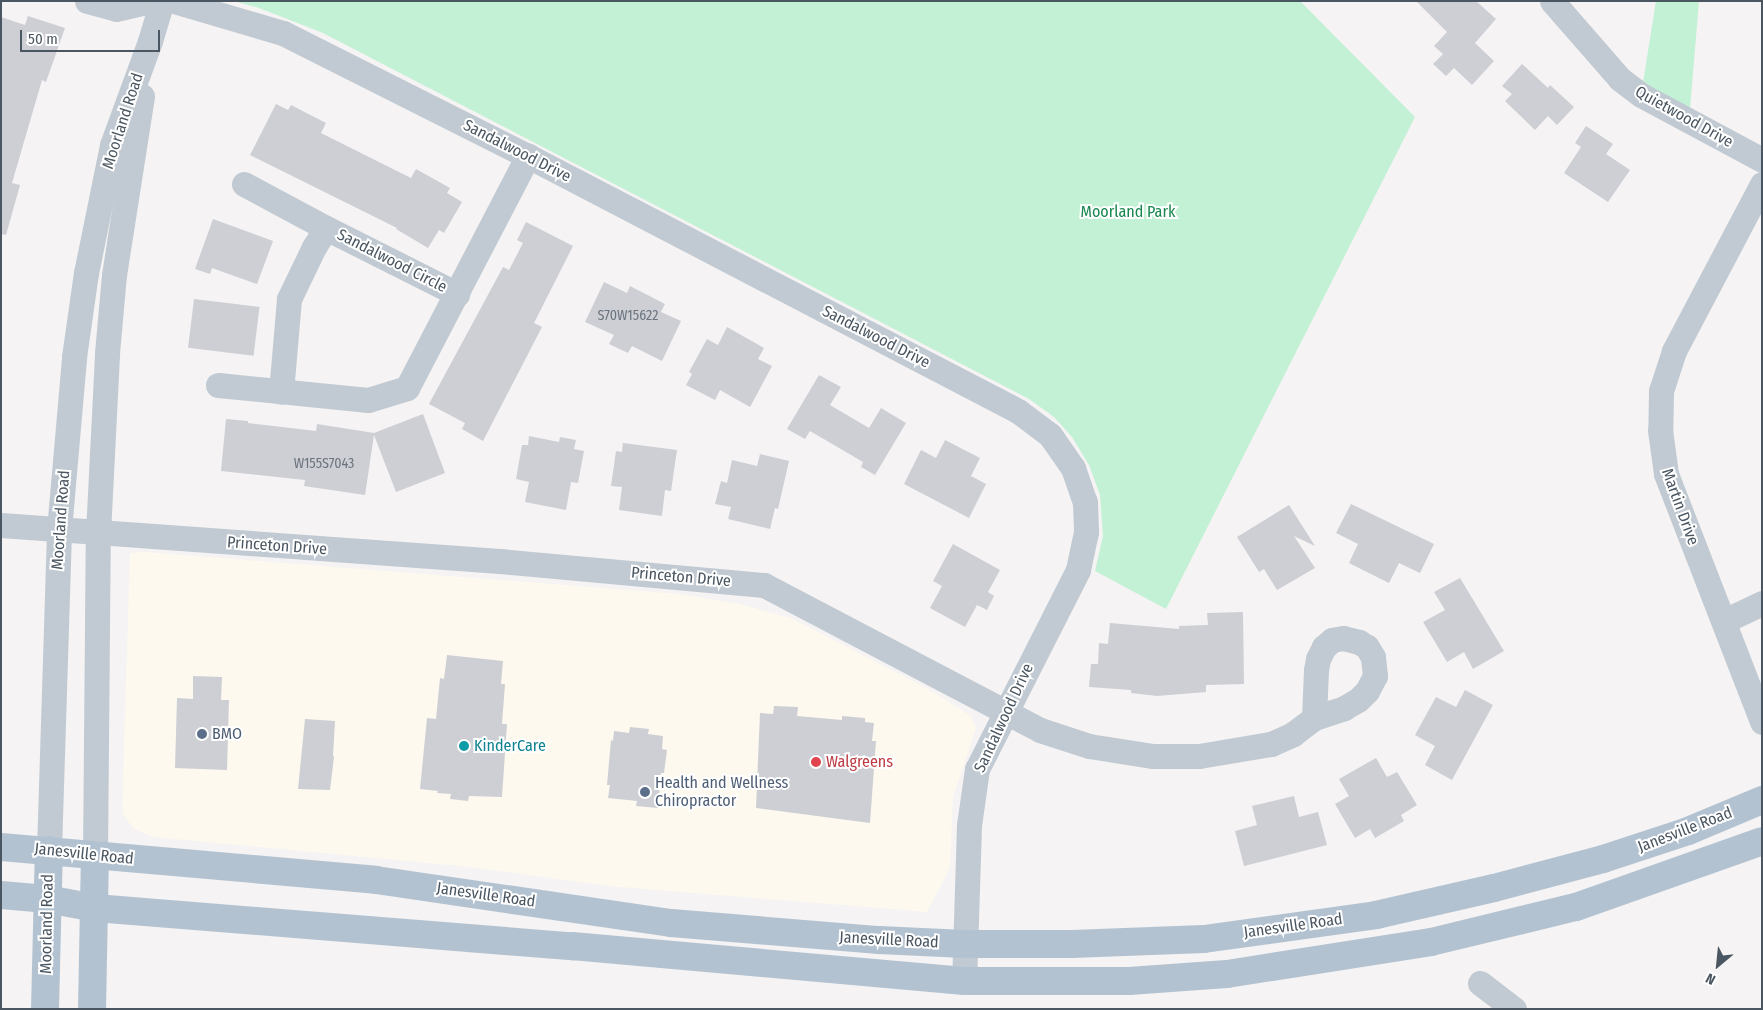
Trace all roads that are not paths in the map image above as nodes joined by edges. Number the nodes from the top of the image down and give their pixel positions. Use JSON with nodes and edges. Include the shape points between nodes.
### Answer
{"nodes":[{"id":1,"x":87,"y":1,"type":"edge"},
{"id":2,"x":150,"y":1,"type":"edge"},
{"id":3,"x":162,"y":1,"type":"edge"},
{"id":4,"x":174,"y":1,"type":"edge"},
{"id":5,"x":1552,"y":1,"type":"edge"},
{"id":6,"x":150,"y":41,"type":"junction"},
{"id":7,"x":528,"y":156,"type":"junction"},
{"id":8,"x":1762,"y":160,"type":"edge"},
{"id":9,"x":244,"y":184,"type":"dead end"},
{"id":10,"x":1762,"y":184,"type":"edge"},
{"id":11,"x":326,"y":228,"type":"junction"},
{"id":12,"x":457,"y":294,"type":"junction"},
{"id":13,"x":218,"y":385,"type":"dead end"},
{"id":14,"x":281,"y":392,"type":"junction"},
{"id":15,"x":1,"y":526,"type":"edge"},
{"id":16,"x":59,"y":530,"type":"junction"},
{"id":17,"x":98,"y":533,"type":"junction"},
{"id":18,"x":1762,"y":603,"type":"edge"},
{"id":19,"x":1724,"y":621,"type":"junction"},
{"id":20,"x":1005,"y":711,"type":"junction"},
{"id":21,"x":1314,"y":718,"type":"dead end"},
{"id":22,"x":1762,"y":722,"type":"edge"},
{"id":23,"x":1762,"y":800,"type":"edge"},
{"id":24,"x":1762,"y":841,"type":"edge"},
{"id":25,"x":1,"y":847,"type":"edge"},
{"id":26,"x":49,"y":850,"type":"junction"},
{"id":27,"x":95,"y":856,"type":"junction"},
{"id":28,"x":1,"y":895,"type":"edge"},
{"id":29,"x":48,"y":899,"type":"junction"},
{"id":30,"x":95,"y":908,"type":"junction"},
{"id":31,"x":965,"y":944,"type":"junction"},
{"id":32,"x":964,"y":981,"type":"junction"},
{"id":33,"x":1480,"y":983,"type":"dead end"},
{"id":34,"x":45,"y":1009,"type":"edge"},
{"id":35,"x":92,"y":1009,"type":"edge"},
{"id":36,"x":1514,"y":1009,"type":"edge"}],
"edges":[{"from":1,"to":2,"type":"street","via":[[116,9]]},
{"from":3,"to":6,"type":"street","name":"Moorland Road"},
{"from":4,"to":7,"type":"street","name":"Sandalwood Drive","via":[[283,33]]},
{"from":5,"to":8,"type":"street","name":"Quietwood Drive","via":[[1620,78],[1641,95]]},
{"from":6,"to":16,"type":"street","name":"Moorland Road","via":[[112,145],[86,273],[74,357]]},
{"from":6,"to":17,"type":"street","name":"Moorland Road","via":[[114,275]]},
{"from":7,"to":12,"type":"street","name":"Sandalwood Circle"},
{"from":7,"to":20,"type":"street","name":"Sandalwood Drive","via":[[1018,411],[1050,435],[1073,468],[1085,502],[1086,532],[1078,570]]},
{"from":9,"to":11,"type":"street","name":"Sandalwood Circle"},
{"from":10,"to":19,"type":"street","name":"Martin Drive","via":[[1674,351],[1661,392],[1660,430],[1666,474]]},
{"from":11,"to":12,"type":"street","name":"Sandalwood Circle"},
{"from":11,"to":14,"type":"street","name":"Sandalwood Circle","via":[[289,299]]},
{"from":12,"to":14,"type":"street","name":"Sandalwood Circle","via":[[407,388],[368,400]]},
{"from":13,"to":14,"type":"street","name":"Sandalwood Circle"},
{"from":15,"to":16,"type":"street","name":"Princeton Drive"},
{"from":16,"to":17,"type":"street","name":"Princeton Drive"},
{"from":16,"to":26,"type":"street","name":"Moorland Road"},
{"from":17,"to":20,"type":"street","name":"Princeton Drive","via":[[490,560],[764,585]]},
{"from":17,"to":27,"type":"street","name":"Moorland Road"},
{"from":18,"to":19,"type":"street"},
{"from":19,"to":22,"type":"street","name":"Martin Drive"},
{"from":20,"to":21,"type":"street","name":"Princeton Drive","via":[[1064,739],[1153,756],[1199,756],[1271,744],[1293,734]]},
{"from":20,"to":31,"type":"street","name":"Sandalwood Drive","via":[[977,769],[969,825]]},
{"from":23,"to":31,"type":"main road","name":"Janesville Road","via":[[1688,831],[1603,859],[1376,915],[1204,939]]},
{"from":24,"to":32,"type":"main road","name":"Janesville Road","via":[[1576,908],[1431,942],[1227,974],[1129,981]]},
{"from":25,"to":26,"type":"main road","name":"Janesville Road"},
{"from":26,"to":27,"type":"main road","name":"Janesville Road"},
{"from":26,"to":29,"type":"main road","name":"Moorland Road"},
{"from":27,"to":30,"type":"main road","name":"Moorland Road"},
{"from":27,"to":31,"type":"main road","name":"Janesville Road","via":[[376,880],[671,923]]},
{"from":28,"to":29,"type":"main road","name":"Janesville Road"},
{"from":29,"to":30,"type":"main road","name":"Janesville Road"},
{"from":29,"to":34,"type":"main road","name":"Moorland Road"},
{"from":30,"to":32,"type":"main road","name":"Janesville Road"},
{"from":30,"to":35,"type":"main road","name":"Moorland Road"},
{"from":31,"to":32,"type":"street","name":"Sandalwood Drive"},
{"from":33,"to":36,"type":"street"}]}
